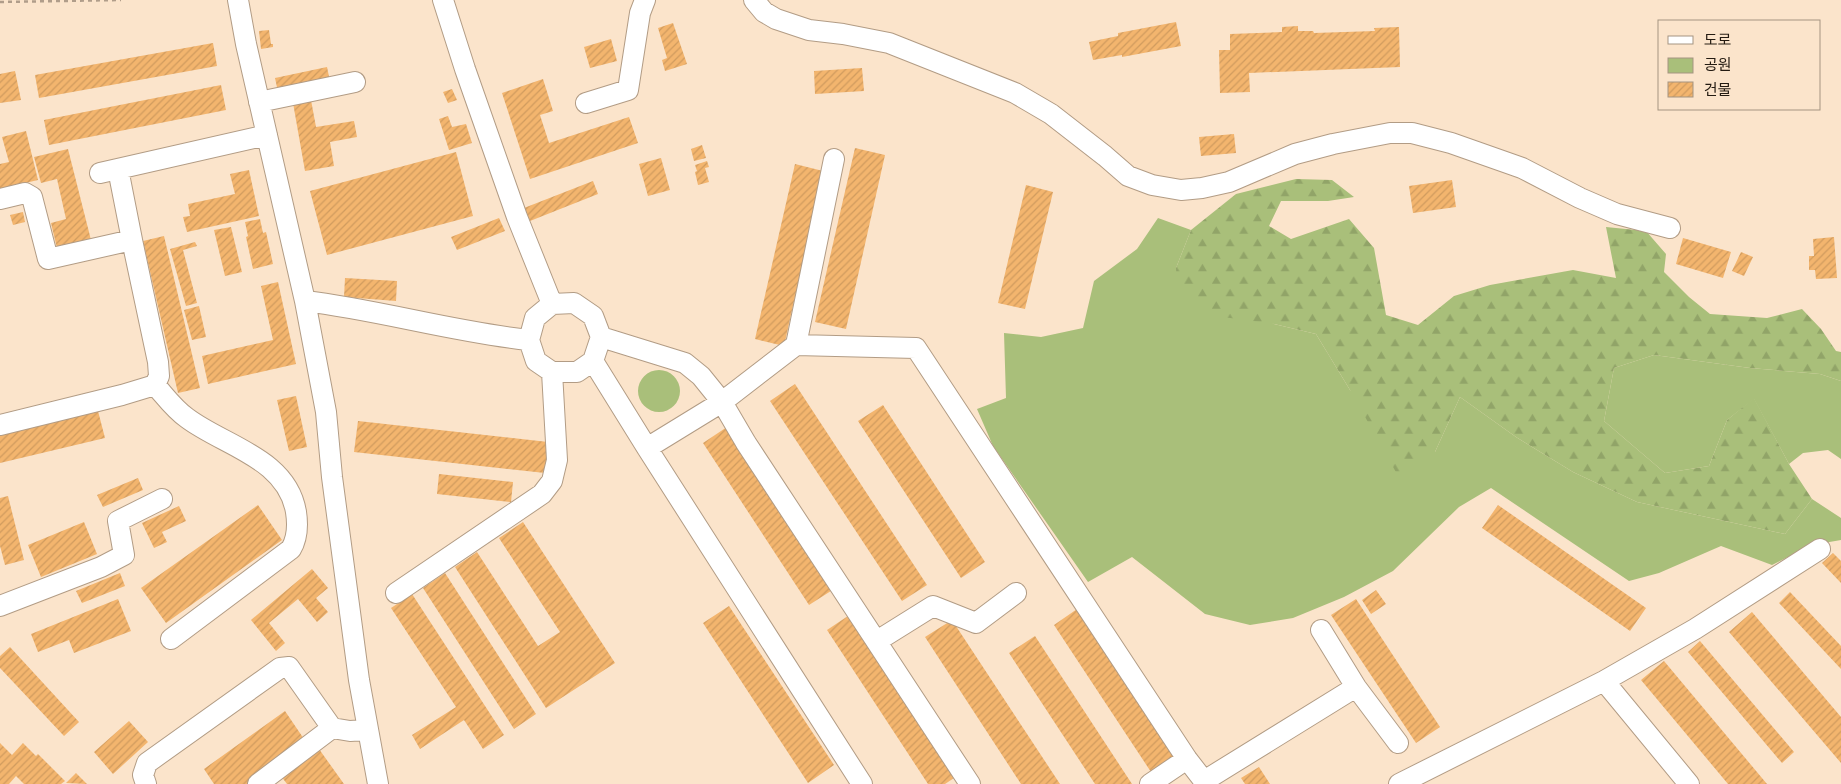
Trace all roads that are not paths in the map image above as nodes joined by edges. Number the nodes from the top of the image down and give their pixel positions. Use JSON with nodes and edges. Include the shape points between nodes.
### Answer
{"nodes":[{"id":1,"x":238,"y":0,"type":"edge"},
{"id":2,"x":443,"y":0,"type":"edge"},
{"id":3,"x":645,"y":0,"type":"edge"},
{"id":4,"x":754,"y":0,"type":"edge"},
{"id":5,"x":355,"y":82,"type":"dead end"},
{"id":6,"x":259,"y":102,"type":"junction"},
{"id":7,"x":586,"y":103,"type":"dead end"},
{"id":8,"x":267,"y":135,"type":"junction"},
{"id":9,"x":834,"y":159,"type":"dead end"},
{"id":10,"x":0,"y":199,"type":"edge"},
{"id":11,"x":1670,"y":228,"type":"dead end"},
{"id":12,"x":132,"y":240,"type":"junction"},
{"id":13,"x":305,"y":301,"type":"junction"},
{"id":14,"x":552,"y":304,"type":"junction"},
{"id":15,"x":601,"y":337,"type":"junction"},
{"id":16,"x":528,"y":340,"type":"junction"},
{"id":17,"x":796,"y":345,"type":"junction"},
{"id":18,"x":593,"y":361,"type":"junction"},
{"id":19,"x":552,"y":372,"type":"junction"},
{"id":20,"x":155,"y":385,"type":"junction"},
{"id":21,"x":722,"y":402,"type":"junction"},
{"id":22,"x":0,"y":425,"type":"edge"},
{"id":23,"x":646,"y":448,"type":"junction"},
{"id":24,"x":162,"y":499,"type":"dead end"},
{"id":25,"x":1820,"y":549,"type":"dead end"},
{"id":26,"x":396,"y":593,"type":"dead end"},
{"id":27,"x":1016,"y":593,"type":"dead end"},
{"id":28,"x":0,"y":606,"type":"edge"},
{"id":29,"x":1321,"y":630,"type":"dead end"},
{"id":30,"x":171,"y":639,"type":"dead end"},
{"id":31,"x":877,"y":641,"type":"junction"},
{"id":32,"x":1604,"y":681,"type":"junction"},
{"id":33,"x":1356,"y":687,"type":"junction"},
{"id":34,"x":332,"y":728,"type":"junction"},
{"id":35,"x":367,"y":730,"type":"junction"},
{"id":36,"x":1398,"y":743,"type":"dead end"},
{"id":37,"x":1187,"y":759,"type":"junction"},
{"id":38,"x":1203,"y":783,"type":"edge"},
{"id":39,"x":146,"y":784,"type":"edge"},
{"id":40,"x":258,"y":784,"type":"edge"},
{"id":41,"x":378,"y":784,"type":"edge"},
{"id":42,"x":862,"y":784,"type":"edge"},
{"id":43,"x":970,"y":784,"type":"edge"},
{"id":44,"x":1150,"y":784,"type":"edge"},
{"id":45,"x":1399,"y":784,"type":"edge"},
{"id":46,"x":1689,"y":784,"type":"edge"}],
"edges":[{"from":1,"to":6,"type":"street"},
{"from":2,"to":14,"type":"street","via":[[517,217]]},
{"from":3,"to":7,"type":"street","via":[[640,13],[628,90]]},
{"from":4,"to":11,"type":"street","via":[[764,12],[776,19],[809,30],[889,44],[1015,94],[1051,114],[1128,176],[1152,185],[1181,190],[1202,188],[1229,182],[1295,154],[1333,144],[1390,133],[1412,133],[1522,168],[1617,214]]},
{"from":5,"to":6,"type":"street"},
{"from":6,"to":8,"type":"street"},
{"from":8,"to":12,"type":"street","via":[[109,171]]},
{"from":8,"to":13,"type":"street"},
{"from":9,"to":17,"type":"street"},
{"from":10,"to":12,"type":"street","via":[[25,193],[32,197],[48,259]]},
{"from":12,"to":20,"type":"street","via":[[158,362],[159,376]]},
{"from":13,"to":16,"type":"street","via":[[344,305],[398,318]]},
{"from":13,"to":35,"type":"street","via":[[326,412],[334,497]]},
{"from":14,"to":15,"type":"street","via":[[574,303],[581,307],[593,316]]},
{"from":14,"to":16,"type":"street","via":[[535,318]]},
{"from":15,"to":18,"type":"street"},
{"from":15,"to":21,"type":"street","via":[[685,363],[701,376]]},
{"from":16,"to":19,"type":"street","via":[[536,361]]},
{"from":17,"to":21,"type":"street"},
{"from":17,"to":37,"type":"street","via":[[916,348]]},
{"from":18,"to":19,"type":"street","via":[[577,372]]},
{"from":18,"to":23,"type":"street"},
{"from":19,"to":26,"type":"street","via":[[557,460],[552,481],[542,494]]},
{"from":20,"to":22,"type":"street"},
{"from":20,"to":30,"type":"street","via":[[185,417],[256,458],[279,476],[293,501],[298,521],[296,540],[291,549]]},
{"from":21,"to":23,"type":"street"},
{"from":21,"to":31,"type":"street"},
{"from":23,"to":42,"type":"street"},
{"from":24,"to":28,"type":"street","via":[[118,521],[124,555]]},
{"from":25,"to":32,"type":"street","via":[[1695,629]]},
{"from":27,"to":31,"type":"street","via":[[976,623],[933,606]]},
{"from":29,"to":33,"type":"street"},
{"from":31,"to":43,"type":"street"},
{"from":32,"to":45,"type":"street"},
{"from":32,"to":46,"type":"street"},
{"from":33,"to":36,"type":"street"},
{"from":33,"to":38,"type":"street"},
{"from":34,"to":35,"type":"street"},
{"from":34,"to":39,"type":"street","via":[[289,667],[280,668],[147,763],[143,775]]},
{"from":34,"to":40,"type":"street"},
{"from":35,"to":41,"type":"street"},
{"from":37,"to":38,"type":"street"},
{"from":37,"to":44,"type":"street"}]}
